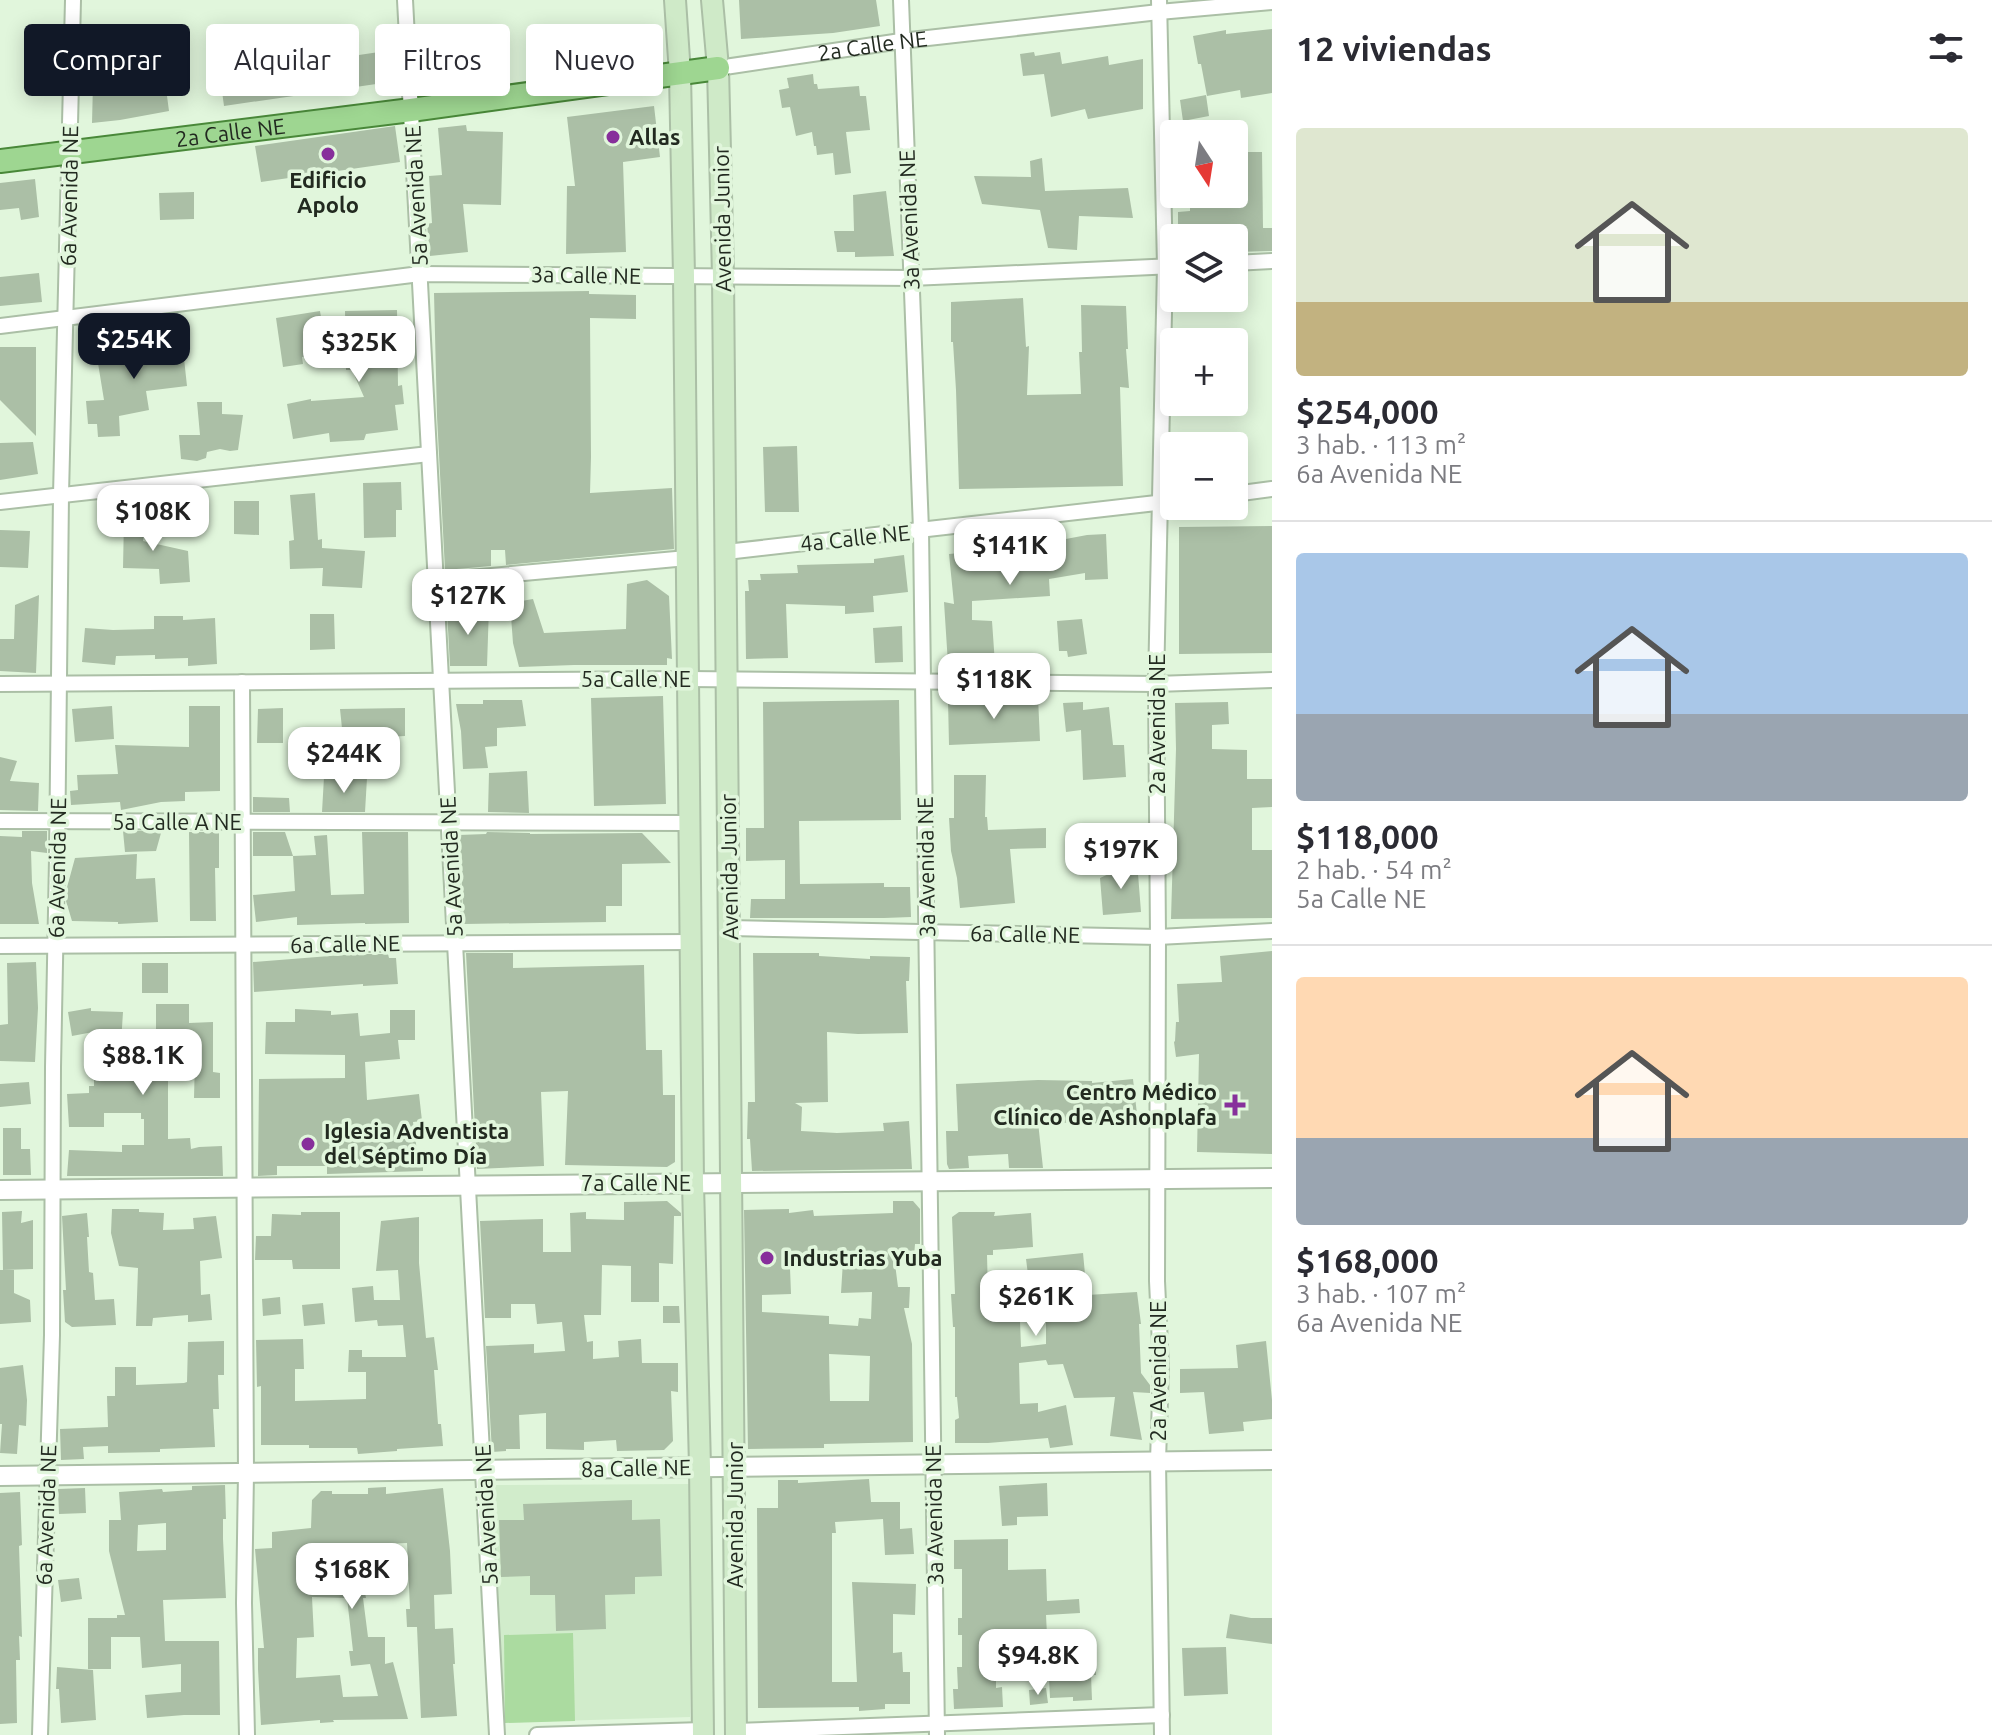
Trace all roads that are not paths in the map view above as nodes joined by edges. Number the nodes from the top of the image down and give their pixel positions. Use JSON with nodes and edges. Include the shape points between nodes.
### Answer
{"nodes":[{"id":1,"x":73,"y":0,"type":"edge"},
{"id":2,"x":405,"y":0,"type":"edge"},
{"id":3,"x":675,"y":0,"type":"edge"},
{"id":4,"x":712,"y":0,"type":"edge"},
{"id":5,"x":901,"y":0,"type":"edge"},
{"id":6,"x":1272,"y":2,"type":"edge"},
{"id":7,"x":1159,"y":6,"type":"edge"},
{"id":8,"x":901,"y":41,"type":"junction"},
{"id":9,"x":718,"y":68,"type":"junction"},
{"id":10,"x":680,"y":74,"type":"junction"},
{"id":11,"x":411,"y":110,"type":"junction"},
{"id":12,"x":70,"y":153,"type":"junction"},
{"id":13,"x":0,"y":161,"type":"edge"},
{"id":14,"x":1167,"y":224,"type":"edge"},
{"id":15,"x":1272,"y":261,"type":"edge"},
{"id":16,"x":1248,"y":262,"type":"edge"},
{"id":17,"x":1160,"y":266,"type":"edge"},
{"id":18,"x":420,"y":274,"type":"junction"},
{"id":19,"x":684,"y":276,"type":"junction"},
{"id":20,"x":723,"y":276,"type":"junction"},
{"id":21,"x":911,"y":278,"type":"junction"},
{"id":22,"x":1168,"y":312,"type":"edge"},
{"id":23,"x":66,"y":318,"type":"junction"},
{"id":24,"x":0,"y":326,"type":"edge"},
{"id":25,"x":1167,"y":432,"type":"edge"},
{"id":26,"x":429,"y":454,"type":"junction"},
{"id":27,"x":1272,"y":489,"type":"edge"},
{"id":28,"x":1248,"y":492,"type":"edge"},
{"id":29,"x":61,"y":495,"type":"junction"},
{"id":30,"x":0,"y":502,"type":"edge"},
{"id":31,"x":1160,"y":503,"type":"edge"},
{"id":32,"x":1165,"y":520,"type":"edge"},
{"id":33,"x":921,"y":530,"type":"junction"},
{"id":34,"x":726,"y":552,"type":"junction"},
{"id":35,"x":687,"y":558,"type":"junction"},
{"id":36,"x":436,"y":581,"type":"junction"},
{"id":37,"x":688,"y":679,"type":"junction"},
{"id":38,"x":442,"y":680,"type":"junction"},
{"id":39,"x":727,"y":680,"type":"junction"},
{"id":40,"x":1272,"y":680,"type":"edge"},
{"id":41,"x":923,"y":681,"type":"junction"},
{"id":42,"x":242,"y":682,"type":"junction"},
{"id":43,"x":59,"y":683,"type":"junction"},
{"id":44,"x":0,"y":684,"type":"edge"},
{"id":45,"x":1156,"y":684,"type":"junction"},
{"id":46,"x":0,"y":821,"type":"edge"},
{"id":47,"x":57,"y":821,"type":"junction"},
{"id":48,"x":449,"y":821,"type":"junction"},
{"id":49,"x":243,"y":822,"type":"junction"},
{"id":50,"x":690,"y":823,"type":"junction"},
{"id":51,"x":730,"y":928,"type":"junction"},
{"id":52,"x":1272,"y":931,"type":"edge"},
{"id":53,"x":927,"y":932,"type":"junction"},
{"id":54,"x":1158,"y":937,"type":"junction"},
{"id":55,"x":455,"y":942,"type":"junction"},
{"id":56,"x":691,"y":942,"type":"junction"},
{"id":57,"x":243,"y":945,"type":"junction"},
{"id":58,"x":0,"y":946,"type":"edge"},
{"id":59,"x":56,"y":946,"type":"junction"},
{"id":60,"x":1272,"y":1178,"type":"edge"},
{"id":61,"x":1157,"y":1179,"type":"junction"},
{"id":62,"x":930,"y":1181,"type":"junction"},
{"id":63,"x":693,"y":1183,"type":"junction"},
{"id":64,"x":732,"y":1183,"type":"junction"},
{"id":65,"x":468,"y":1184,"type":"junction"},
{"id":66,"x":244,"y":1188,"type":"junction"},
{"id":67,"x":52,"y":1189,"type":"junction"},
{"id":68,"x":0,"y":1190,"type":"edge"},
{"id":69,"x":1272,"y":1460,"type":"edge"},
{"id":70,"x":1158,"y":1461,"type":"junction"},
{"id":71,"x":934,"y":1464,"type":"junction"},
{"id":72,"x":734,"y":1466,"type":"junction"},
{"id":73,"x":700,"y":1467,"type":"junction"},
{"id":74,"x":483,"y":1469,"type":"junction"},
{"id":75,"x":246,"y":1473,"type":"junction"},
{"id":76,"x":0,"y":1476,"type":"edge"},
{"id":77,"x":47,"y":1476,"type":"junction"},
{"id":78,"x":1162,"y":1715,"type":"junction"},
{"id":79,"x":937,"y":1730,"type":"edge"},
{"id":80,"x":703,"y":1733,"type":"edge"},
{"id":81,"x":736,"y":1733,"type":"edge"},
{"id":82,"x":40,"y":1735,"type":"edge"},
{"id":83,"x":247,"y":1735,"type":"edge"},
{"id":84,"x":497,"y":1735,"type":"edge"},
{"id":85,"x":537,"y":1735,"type":"edge"},
{"id":86,"x":1162,"y":1735,"type":"edge"}],
"edges":[{"from":1,"to":12,"type":"street","name":"6a Avenida NE"},
{"from":2,"to":11,"type":"street","name":"5a Avenida NE"},
{"from":3,"to":10,"type":"main road","name":"Avenida Junior"},
{"from":4,"to":9,"type":"main road","name":"Avenida Junior"},
{"from":5,"to":8,"type":"street","name":"3a Avenida NE"},
{"from":6,"to":7,"type":"street","name":"2a Calle NE"},
{"from":7,"to":8,"type":"street","name":"2a Calle NE"},
{"from":7,"to":14,"type":"street","name":"2a Avenida NE"},
{"from":8,"to":9,"type":"street","name":"2a Calle NE"},
{"from":8,"to":21,"type":"street","name":"3a Avenida NE"},
{"from":9,"to":10,"type":"main road","name":"2a Calle NE"},
{"from":9,"to":20,"type":"main road","name":"Avenida Junior"},
{"from":10,"to":11,"type":"main road","name":"2a Calle NE"},
{"from":10,"to":19,"type":"main road","name":"Avenida Junior"},
{"from":11,"to":12,"type":"main road","name":"2a Calle NE"},
{"from":11,"to":18,"type":"street","name":"5a Avenida NE"},
{"from":12,"to":13,"type":"main road","name":"2a Calle NE"},
{"from":12,"to":23,"type":"street","name":"6a Avenida NE"},
{"from":15,"to":16,"type":"street"},
{"from":17,"to":21,"type":"street","name":"3a Calle NE"},
{"from":18,"to":19,"type":"street","name":"3a Calle NE"},
{"from":18,"to":23,"type":"street","name":"3a Calle NE"},
{"from":18,"to":26,"type":"street","name":"5a Avenida NE"},
{"from":19,"to":20,"type":"street","name":"3a Calle NE"},
{"from":19,"to":35,"type":"main road","name":"Avenida Junior"},
{"from":20,"to":21,"type":"street","name":"3a Calle NE"},
{"from":20,"to":34,"type":"main road","name":"Avenida Junior"},
{"from":21,"to":33,"type":"street","name":"3a Avenida NE"},
{"from":22,"to":25,"type":"street","name":"2a Avenida NE"},
{"from":23,"to":24,"type":"street","name":"3a Calle NE"},
{"from":23,"to":29,"type":"street","name":"6a Avenida NE"},
{"from":26,"to":29,"type":"street"},
{"from":26,"to":36,"type":"street","name":"5a Avenida NE"},
{"from":27,"to":28,"type":"street"},
{"from":29,"to":30,"type":"street"},
{"from":29,"to":43,"type":"street","name":"6a Avenida NE"},
{"from":31,"to":33,"type":"street","name":"4a Calle NE"},
{"from":32,"to":45,"type":"street","name":"2a Avenida NE"},
{"from":33,"to":34,"type":"street","name":"4a Calle NE"},
{"from":33,"to":41,"type":"street","name":"3a Avenida NE"},
{"from":34,"to":39,"type":"main road","name":"Avenida Junior"},
{"from":35,"to":36,"type":"street"},
{"from":35,"to":37,"type":"main road","name":"Avenida Junior"},
{"from":36,"to":38,"type":"street","name":"5a Avenida NE"},
{"from":37,"to":38,"type":"street","name":"5a Calle NE"},
{"from":37,"to":39,"type":"street","name":"5a Calle NE"},
{"from":37,"to":50,"type":"main road","name":"Avenida Junior"},
{"from":38,"to":42,"type":"street","name":"5a Calle NE"},
{"from":38,"to":48,"type":"street","name":"5a Avenida NE"},
{"from":39,"to":41,"type":"street","name":"5a Calle NE"},
{"from":39,"to":51,"type":"main road","name":"Avenida Junior"},
{"from":40,"to":45,"type":"street","name":"5a Calle NE"},
{"from":41,"to":45,"type":"street","name":"5a Calle NE"},
{"from":41,"to":53,"type":"street","name":"3a Avenida NE"},
{"from":42,"to":43,"type":"street","name":"5a Calle NE"},
{"from":42,"to":49,"type":"street"},
{"from":43,"to":44,"type":"street","name":"5a Calle NE"},
{"from":43,"to":47,"type":"street","name":"6a Avenida NE"},
{"from":45,"to":54,"type":"street","name":"2a Avenida NE"},
{"from":46,"to":47,"type":"street","name":"5a Calle A NE"},
{"from":47,"to":49,"type":"street","name":"5a Calle A NE"},
{"from":47,"to":59,"type":"street","name":"6a Avenida NE"},
{"from":48,"to":49,"type":"street","name":"5a Calle A NE"},
{"from":48,"to":50,"type":"street","name":"5a Calle A NE"},
{"from":48,"to":55,"type":"street","name":"5a Avenida NE"},
{"from":49,"to":57,"type":"street"},
{"from":50,"to":56,"type":"main road","name":"Avenida Junior"},
{"from":51,"to":53,"type":"street","name":"6a Calle NE"},
{"from":51,"to":64,"type":"main road","name":"Avenida Junior"},
{"from":52,"to":54,"type":"street","name":"6a Calle NE"},
{"from":53,"to":54,"type":"street","name":"6a Calle NE"},
{"from":53,"to":62,"type":"street","name":"3a Avenida NE"},
{"from":54,"to":61,"type":"street","name":"2a Avenida NE"},
{"from":55,"to":56,"type":"street","name":"6a Calle NE"},
{"from":55,"to":57,"type":"street","name":"6a Calle NE"},
{"from":55,"to":65,"type":"street","name":"5a Avenida NE"},
{"from":56,"to":63,"type":"main road","name":"Avenida Junior"},
{"from":57,"to":59,"type":"street","name":"6a Calle NE"},
{"from":57,"to":66,"type":"street"},
{"from":58,"to":59,"type":"street","name":"6a Calle NE"},
{"from":59,"to":67,"type":"street","name":"6a Avenida NE"},
{"from":60,"to":61,"type":"street","name":"7a Calle NE"},
{"from":61,"to":62,"type":"street","name":"7a Calle NE"},
{"from":61,"to":70,"type":"street","name":"2a Avenida NE"},
{"from":62,"to":64,"type":"street","name":"7a Calle NE"},
{"from":62,"to":71,"type":"street","name":"3a Avenida NE"},
{"from":63,"to":64,"type":"street","name":"7a Calle NE"},
{"from":63,"to":65,"type":"street","name":"7a Calle NE"},
{"from":63,"to":73,"type":"main road","name":"Avenida Junior"},
{"from":64,"to":72,"type":"main road","name":"Avenida Junior"},
{"from":65,"to":66,"type":"street","name":"7a Calle NE"},
{"from":65,"to":74,"type":"street","name":"5a Avenida NE"},
{"from":66,"to":67,"type":"street","name":"7a Calle NE"},
{"from":66,"to":75,"type":"street"},
{"from":67,"to":68,"type":"street","name":"7a Calle NE"},
{"from":67,"to":77,"type":"street","name":"6a Avenida NE"},
{"from":69,"to":70,"type":"street","name":"8a Calle NE"},
{"from":70,"to":71,"type":"street","name":"8a Calle NE"},
{"from":70,"to":78,"type":"street","name":"2a Avenida NE"},
{"from":71,"to":72,"type":"street","name":"8a Calle NE"},
{"from":71,"to":79,"type":"street","name":"3a Avenida NE"},
{"from":72,"to":73,"type":"street","name":"8a Calle NE"},
{"from":72,"to":81,"type":"main road","name":"Avenida Junior"},
{"from":73,"to":74,"type":"street","name":"8a Calle NE"},
{"from":73,"to":80,"type":"main road","name":"Avenida Junior"},
{"from":74,"to":75,"type":"street","name":"8a Calle NE"},
{"from":74,"to":84,"type":"street","name":"5a Avenida NE"},
{"from":75,"to":77,"type":"street","name":"8a Calle NE"},
{"from":75,"to":83,"type":"street"},
{"from":76,"to":77,"type":"street","name":"8a Calle NE"},
{"from":77,"to":82,"type":"street","name":"6a Avenida NE"},
{"from":78,"to":79,"type":"street"},
{"from":78,"to":86,"type":"street","name":"2a Avenida NE"},
{"from":79,"to":81,"type":"street"},
{"from":80,"to":85,"type":"street"}]}
